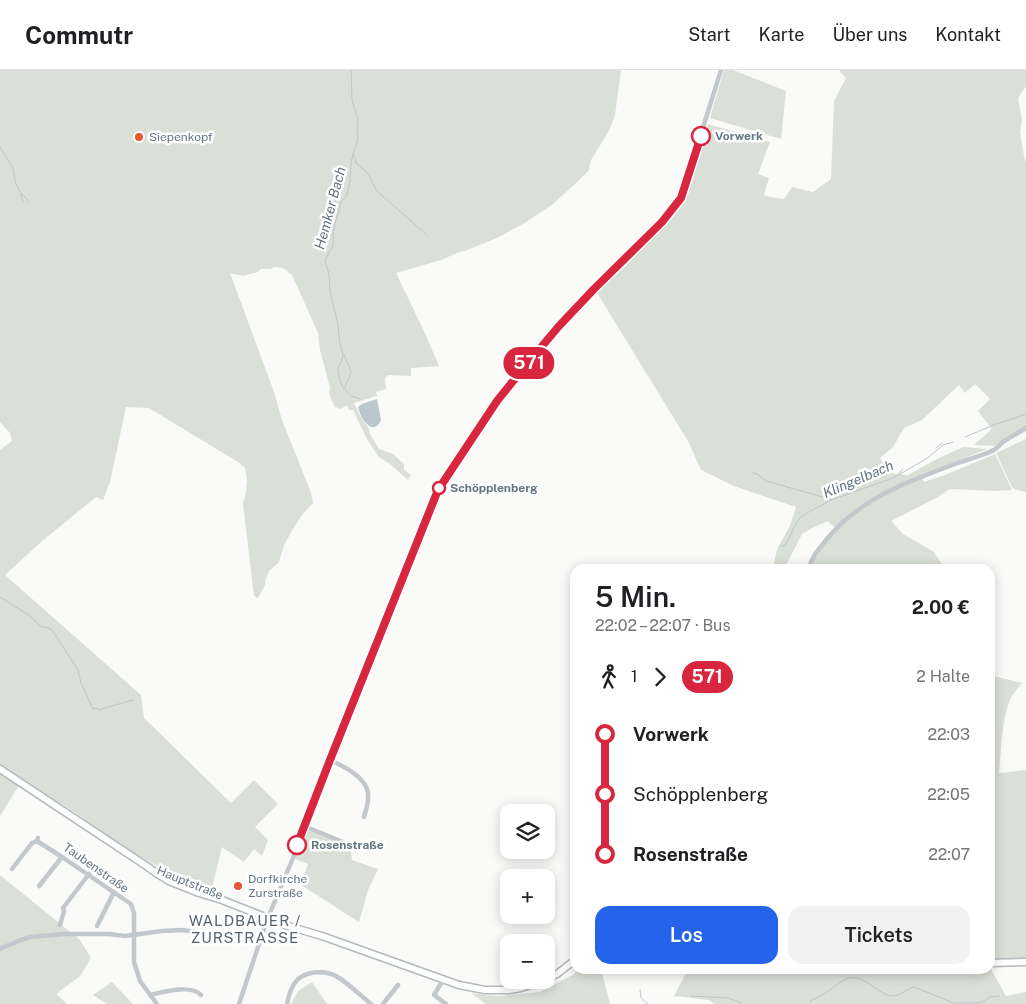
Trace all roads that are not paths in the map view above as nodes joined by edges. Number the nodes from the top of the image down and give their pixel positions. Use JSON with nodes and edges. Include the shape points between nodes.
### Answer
{"nodes":[{"id":1,"x":721,"y":70,"type":"edge"},
{"id":2,"x":1026,"y":428,"type":"edge"},
{"id":3,"x":810,"y":564,"type":"edge"},
{"id":4,"x":330,"y":760,"type":"junction"},
{"id":5,"x":0,"y":769,"type":"edge"},
{"id":6,"x":364,"y":818,"type":"dead end"},
{"id":7,"x":304,"y":826,"type":"junction"},
{"id":8,"x":354,"y":847,"type":"dead end"},
{"id":9,"x":62,"y":857,"type":"junction"},
{"id":10,"x":12,"y":870,"type":"dead end"},
{"id":11,"x":89,"y":874,"type":"junction"},
{"id":12,"x":39,"y":886,"type":"dead end"},
{"id":13,"x":114,"y":892,"type":"junction"},
{"id":14,"x":268,"y":917,"type":"junction"},
{"id":15,"x":60,"y":925,"type":"dead end"},
{"id":16,"x":97,"y":926,"type":"dead end"},
{"id":17,"x":134,"y":935,"type":"junction"},
{"id":18,"x":231,"y":938,"type":"dead end"},
{"id":19,"x":0,"y":949,"type":"edge"},
{"id":20,"x":371,"y":953,"type":"junction"},
{"id":21,"x":1026,"y":962,"type":"edge"},
{"id":22,"x":995,"y":963,"type":"edge"},
{"id":23,"x":570,"y":964,"type":"edge"},
{"id":24,"x":555,"y":975,"type":"edge"},
{"id":25,"x":443,"y":980,"type":"junction"},
{"id":26,"x":398,"y":985,"type":"dead end"},
{"id":27,"x":513,"y":989,"type":"edge"},
{"id":28,"x":150,"y":995,"type":"junction"},
{"id":29,"x":201,"y":995,"type":"dead end"},
{"id":30,"x":364,"y":1002,"type":"edge"},
{"id":31,"x":157,"y":1004,"type":"edge"},
{"id":32,"x":239,"y":1004,"type":"edge"},
{"id":33,"x":286,"y":1004,"type":"edge"},
{"id":34,"x":371,"y":1004,"type":"edge"},
{"id":35,"x":383,"y":1004,"type":"edge"},
{"id":36,"x":446,"y":1004,"type":"edge"}],
"edges":[{"from":1,"to":4,"type":"street","via":[[681,198],[662,222],[559,326],[522,370],[497,401],[438,490]]},
{"from":2,"to":3,"type":"street","via":[[994,450],[898,486],[867,503],[836,528]]},
{"from":4,"to":6,"type":"street","via":[[340,764],[366,786],[369,795]]},
{"from":4,"to":7,"type":"street"},
{"from":5,"to":14,"type":"main road","name":"Hauptstraße","via":[[169,881]]},
{"from":7,"to":8,"type":"street"},
{"from":7,"to":14,"type":"street"},
{"from":9,"to":10,"type":"street","name":"Taubenstraße","via":[[38,840],[32,843]]},
{"from":9,"to":11,"type":"street","name":"Taubenstraße"},
{"from":9,"to":12,"type":"street"},
{"from":11,"to":13,"type":"street","name":"Taubenstraße"},
{"from":11,"to":15,"type":"street","via":[[63,908]]},
{"from":13,"to":16,"type":"street"},
{"from":13,"to":17,"type":"street","name":"Taubenstraße","via":[[130,904],[134,913]]},
{"from":14,"to":20,"type":"main road","name":"Hauptstraße"},
{"from":14,"to":20,"type":"main road","name":"Hauptstraße","via":[[326,933]]},
{"from":14,"to":32,"type":"street"},
{"from":17,"to":18,"type":"street","via":[[182,930]]},
{"from":17,"to":19,"type":"street","via":[[38,936]]},
{"from":17,"to":28,"type":"street","name":"Taubenstraße","via":[[134,962],[140,981]]},
{"from":20,"to":25,"type":"main road"},
{"from":21,"to":22,"type":"main road"},
{"from":23,"to":24,"type":"main road"},
{"from":25,"to":27,"type":"main road","via":[[472,989]]},
{"from":25,"to":36,"type":"street","via":[[434,995]]},
{"from":26,"to":35,"type":"street"},
{"from":28,"to":29,"type":"street","via":[[181,989]]},
{"from":28,"to":31,"type":"street","name":"Taubenstraße"},
{"from":30,"to":33,"type":"street","via":[[337,977],[316,972],[298,980]]},
{"from":30,"to":34,"type":"street"}]}
